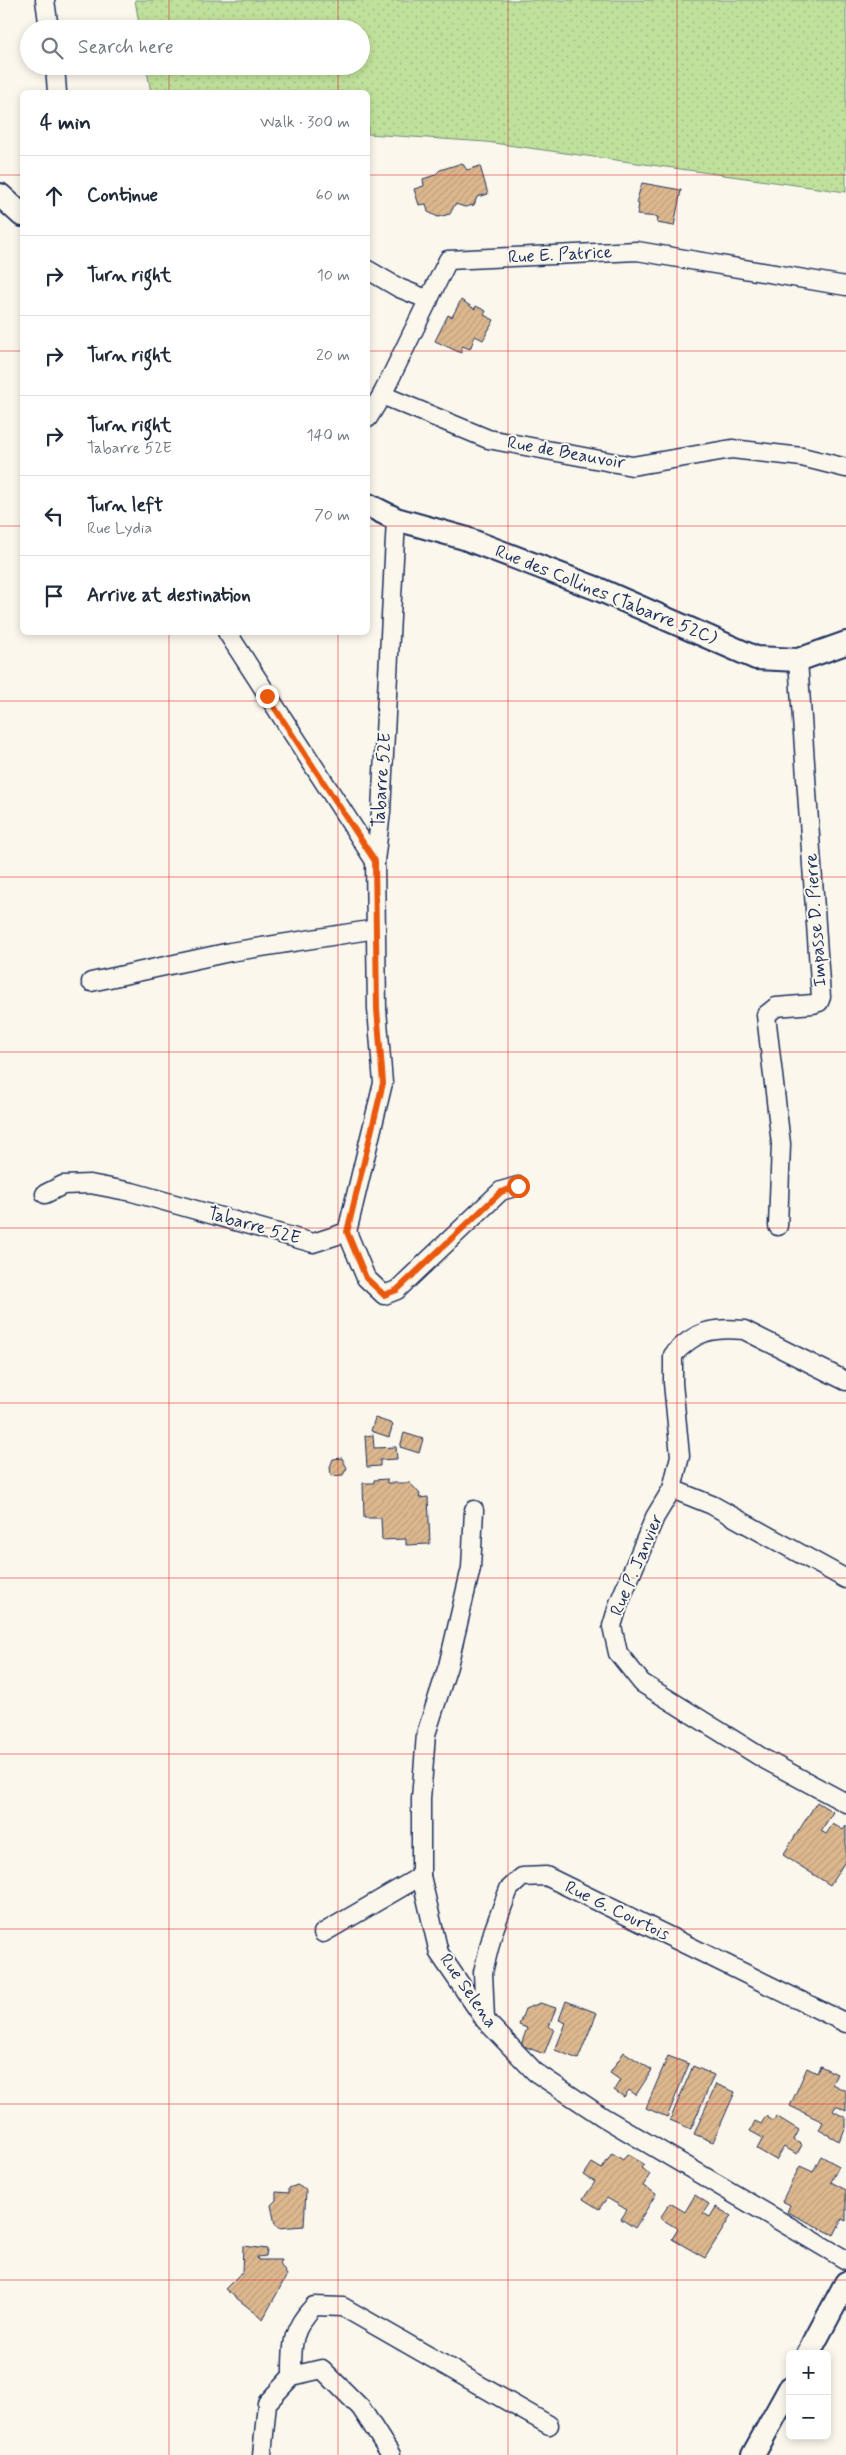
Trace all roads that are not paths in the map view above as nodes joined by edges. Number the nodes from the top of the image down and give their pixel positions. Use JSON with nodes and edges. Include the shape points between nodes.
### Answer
{"nodes":[{"id":1,"x":44,"y":0,"type":"edge"},
{"id":2,"x":47,"y":20,"type":"edge"},
{"id":3,"x":56,"y":75,"type":"edge"},
{"id":4,"x":57,"y":90,"type":"edge"},
{"id":5,"x":0,"y":195,"type":"edge"},
{"id":6,"x":20,"y":211,"type":"edge"},
{"id":7,"x":370,"y":271,"type":"edge"},
{"id":8,"x":846,"y":286,"type":"edge"},
{"id":9,"x":429,"y":300,"type":"junction"},
{"id":10,"x":382,"y":395,"type":"junction"},
{"id":11,"x":370,"y":415,"type":"edge"},
{"id":12,"x":846,"y":468,"type":"edge"},
{"id":13,"x":370,"y":507,"type":"edge"},
{"id":14,"x":396,"y":519,"type":"junction"},
{"id":15,"x":229,"y":635,"type":"edge"},
{"id":16,"x":846,"y":643,"type":"edge"},
{"id":17,"x":798,"y":660,"type":"junction"},
{"id":18,"x":375,"y":861,"type":"junction"},
{"id":19,"x":376,"y":929,"type":"junction"},
{"id":20,"x":91,"y":982,"type":"dead end"},
{"id":21,"x":518,"y":1186,"type":"dead end"},
{"id":22,"x":45,"y":1194,"type":"dead end"},
{"id":23,"x":778,"y":1226,"type":"dead end"},
{"id":24,"x":347,"y":1232,"type":"junction"},
{"id":25,"x":846,"y":1382,"type":"edge"},
{"id":26,"x":672,"y":1490,"type":"junction"},
{"id":27,"x":474,"y":1510,"type":"dead end"},
{"id":28,"x":846,"y":1579,"type":"edge"},
{"id":29,"x":846,"y":1803,"type":"edge"},
{"id":30,"x":421,"y":1876,"type":"junction"},
{"id":31,"x":323,"y":1933,"type":"dead end"},
{"id":32,"x":485,"y":2020,"type":"junction"},
{"id":33,"x":846,"y":2023,"type":"edge"},
{"id":34,"x":846,"y":2260,"type":"edge"},
{"id":35,"x":846,"y":2283,"type":"edge"},
{"id":36,"x":810,"y":2350,"type":"edge"},
{"id":37,"x":292,"y":2376,"type":"junction"},
{"id":38,"x":786,"y":2395,"type":"edge"},
{"id":39,"x":549,"y":2425,"type":"dead end"},
{"id":40,"x":262,"y":2455,"type":"edge"},
{"id":41,"x":391,"y":2455,"type":"edge"},
{"id":42,"x":753,"y":2455,"type":"edge"}],
"edges":[{"from":1,"to":2,"type":"street"},
{"from":3,"to":4,"type":"street"},
{"from":5,"to":6,"type":"street"},
{"from":7,"to":9,"type":"street"},
{"from":8,"to":9,"type":"street","name":"Rue E. Patrice","via":[[637,251],[448,260]]},
{"from":9,"to":10,"type":"street","name":"Rue E. Patrice"},
{"from":10,"to":11,"type":"street","name":"Rue E. Patrice"},
{"from":10,"to":12,"type":"street","name":"Rue de Beauvoir","via":[[488,439],[632,466],[732,449],[802,457]]},
{"from":13,"to":14,"type":"street","name":"Rue des Collines (Tabarre 52C)"},
{"from":14,"to":17,"type":"street","name":"Rue des Collines (Tabarre 52C)","via":[[464,538],[580,582],[756,658]]},
{"from":14,"to":18,"type":"street","name":"Tabarre 52E","via":[[381,812]]},
{"from":15,"to":18,"type":"street"},
{"from":16,"to":17,"type":"street","name":"Rue des Collines (Tabarre 52C)"},
{"from":17,"to":23,"type":"street","name":"Impasse D. Pierre","via":[[821,997],[813,1004],[776,1007],[766,1015],[781,1144]]},
{"from":18,"to":19,"type":"street","name":"Tabarre 52E"},
{"from":19,"to":20,"type":"street","via":[[230,952]]},
{"from":19,"to":24,"type":"street","name":"Tabarre 52E","via":[[377,1009],[383,1083]]},
{"from":21,"to":24,"type":"street","via":[[501,1192],[397,1290],[384,1295],[366,1278]]},
{"from":22,"to":24,"type":"street","name":"Tabarre 52E","via":[[63,1185],[90,1184],[132,1192],[313,1243]]},
{"from":25,"to":26,"type":"street","name":"Rue P. Janvier","via":[[744,1330],[726,1328],[688,1339],[673,1354],[680,1456]]},
{"from":26,"to":28,"type":"street","via":[[712,1506]]},
{"from":26,"to":29,"type":"street","name":"Rue P. Janvier","via":[[655,1517],[618,1603],[612,1626],[618,1654],[649,1688]]},
{"from":27,"to":30,"type":"street","name":"Rue Selena","via":[[471,1568],[448,1666],[426,1734],[421,1799]]},
{"from":30,"to":31,"type":"street"},
{"from":30,"to":32,"type":"street","name":"Rue Selena","via":[[439,1953]]},
{"from":32,"to":33,"type":"street","name":"Rue G. Courtois","via":[[483,1972],[509,1889],[522,1877],[546,1876]]},
{"from":32,"to":34,"type":"street","name":"Rue Selena","via":[[543,2077],[603,2117]]},
{"from":35,"to":36,"type":"street"},
{"from":37,"to":39,"type":"street","via":[[292,2344],[300,2320],[314,2306],[343,2306]]},
{"from":37,"to":40,"type":"street","via":[[267,2403]]},
{"from":37,"to":41,"type":"street","via":[[322,2369],[361,2408]]},
{"from":38,"to":42,"type":"street"}]}
